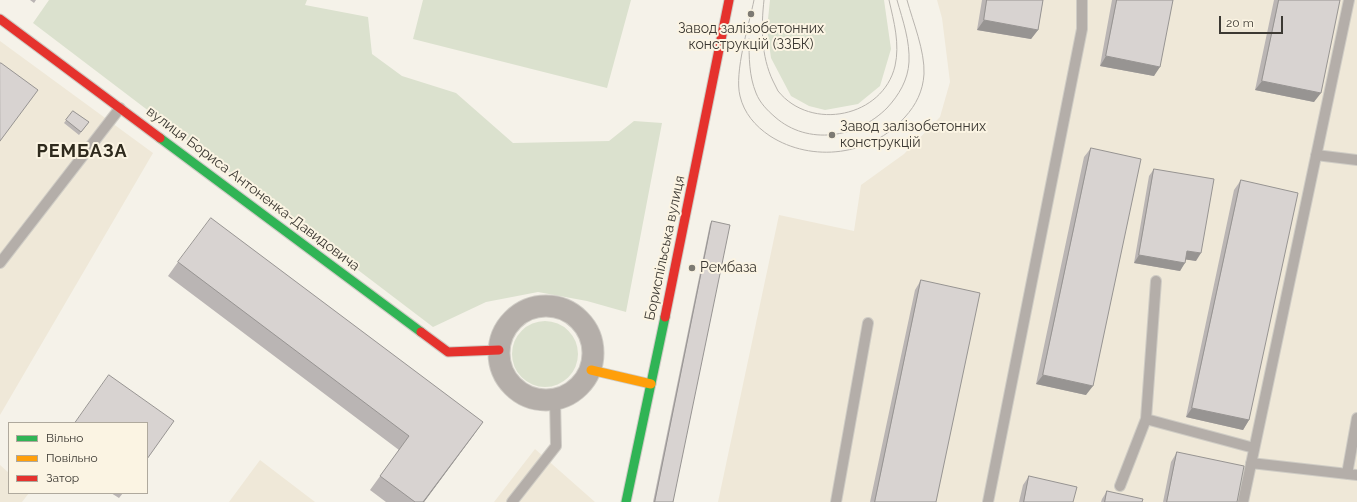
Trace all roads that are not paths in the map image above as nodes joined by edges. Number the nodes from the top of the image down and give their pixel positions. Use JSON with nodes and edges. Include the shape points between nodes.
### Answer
{"nodes":[{"id":1,"x":729,"y":0,"type":"edge"},
{"id":2,"x":1082,"y":0,"type":"edge"},
{"id":3,"x":1349,"y":0,"type":"edge"},
{"id":4,"x":0,"y":19,"type":"edge"},
{"id":5,"x":120,"y":108,"type":"junction"},
{"id":6,"x":1316,"y":154,"type":"junction"},
{"id":7,"x":1357,"y":160,"type":"edge"},
{"id":8,"x":0,"y":263,"type":"edge"},
{"id":9,"x":1156,"y":281,"type":"dead end"},
{"id":10,"x":868,"y":323,"type":"dead end"},
{"id":11,"x":499,"y":350,"type":"junction"},
{"id":12,"x":591,"y":370,"type":"junction"},
{"id":13,"x":651,"y":384,"type":"junction"},
{"id":14,"x":555,"y":400,"type":"junction"},
{"id":15,"x":1357,"y":418,"type":"edge"},
{"id":16,"x":1146,"y":419,"type":"junction"},
{"id":17,"x":1254,"y":448,"type":"junction"},
{"id":18,"x":1251,"y":463,"type":"junction"},
{"id":19,"x":1352,"y":474,"type":"edge"},
{"id":20,"x":1120,"y":486,"type":"dead end"},
{"id":21,"x":512,"y":502,"type":"edge"},
{"id":22,"x":626,"y":502,"type":"edge"},
{"id":23,"x":836,"y":502,"type":"edge"},
{"id":24,"x":988,"y":502,"type":"edge"},
{"id":25,"x":1243,"y":502,"type":"edge"}],
"edges":[{"from":1,"to":13,"type":"street","name":"Бориспільська вулиця"},
{"from":2,"to":24,"type":"lane","via":[[1082,29]]},
{"from":3,"to":6,"type":"lane"},
{"from":4,"to":5,"type":"street","name":"вулиця Бориса Антоненка-Давидовича"},
{"from":5,"to":8,"type":"lane"},
{"from":5,"to":11,"type":"street","name":"вулиця Бориса Антоненка-Давидовича","via":[[448,352]]},
{"from":6,"to":7,"type":"lane"},
{"from":6,"to":17,"type":"lane"},
{"from":9,"to":16,"type":"lane"},
{"from":10,"to":23,"type":"lane"},
{"from":11,"to":12,"type":"street","via":[[506,327],[524,311],[536,306],[561,308],[573,313],[589,333],[593,345]]},
{"from":11,"to":14,"type":"street","via":[[500,362],[510,384],[530,398],[542,401]]},
{"from":12,"to":13,"type":"street"},
{"from":12,"to":14,"type":"street","via":[[577,390]]},
{"from":13,"to":22,"type":"street","name":"Бориспільська вулиця"},
{"from":14,"to":21,"type":"lane","via":[[556,446]]},
{"from":15,"to":19,"type":"lane"},
{"from":16,"to":17,"type":"lane"},
{"from":16,"to":20,"type":"lane"},
{"from":17,"to":18,"type":"lane"},
{"from":18,"to":19,"type":"lane"},
{"from":18,"to":25,"type":"lane"}]}
